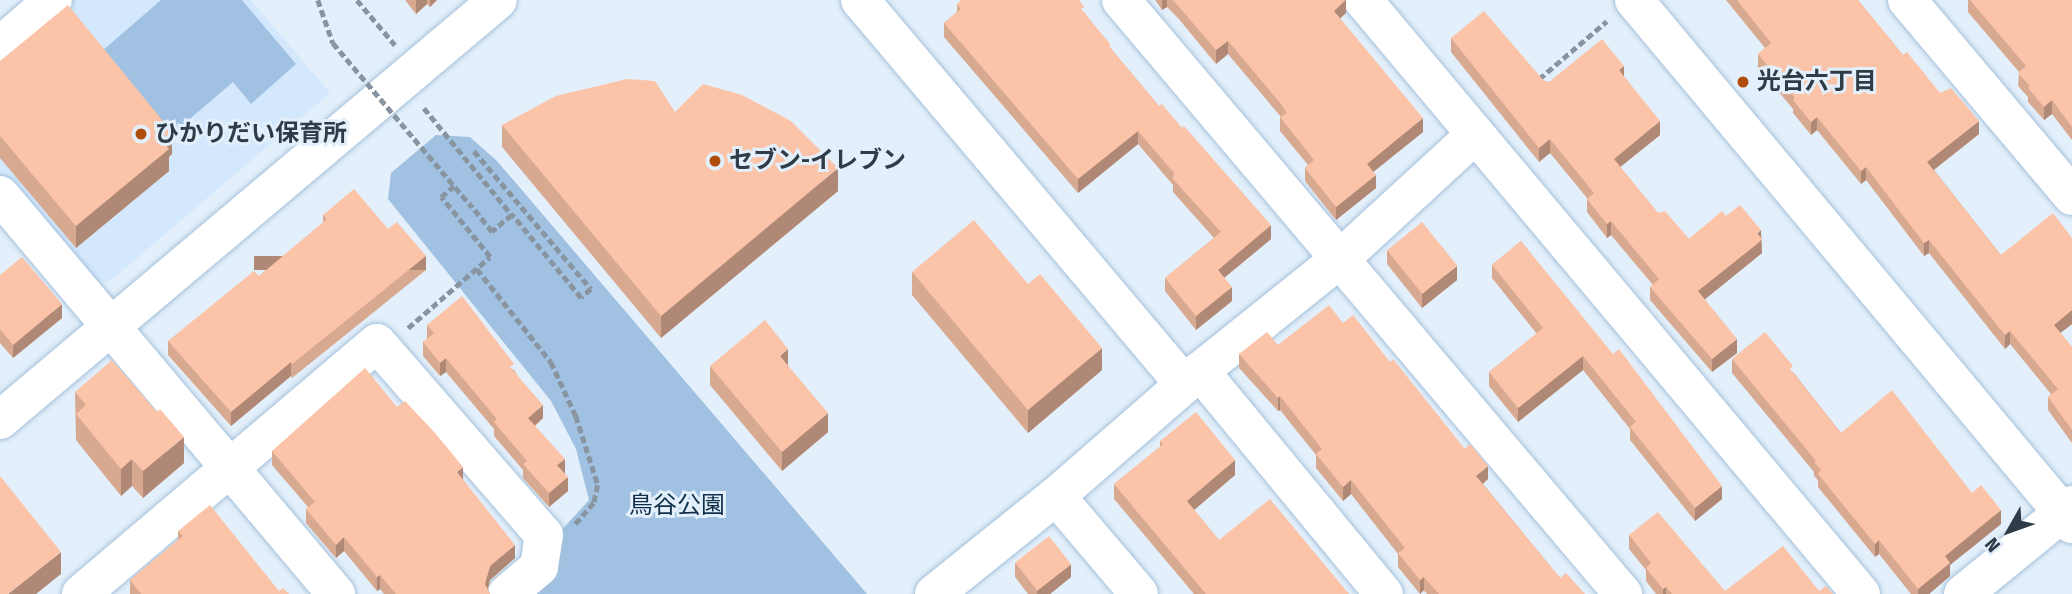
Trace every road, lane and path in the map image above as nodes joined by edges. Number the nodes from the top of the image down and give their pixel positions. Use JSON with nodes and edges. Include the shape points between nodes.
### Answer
{"nodes":[{"id":1,"x":53,"y":0,"type":"edge"},
{"id":2,"x":357,"y":0,"type":"edge"},
{"id":3,"x":498,"y":0,"type":"edge"},
{"id":4,"x":860,"y":0,"type":"edge"},
{"id":5,"x":1121,"y":0,"type":"edge"},
{"id":6,"x":1363,"y":0,"type":"edge"},
{"id":7,"x":1907,"y":0,"type":"edge"},
{"id":8,"x":321,"y":1,"type":"edge"},
{"id":9,"x":1622,"y":9,"type":"edge"},
{"id":10,"x":0,"y":46,"type":"edge"},
{"id":11,"x":397,"y":48,"type":"dead end"},
{"id":12,"x":1530,"y":87,"type":"edge"},
{"id":13,"x":422,"y":105,"type":"dead end"},
{"id":14,"x":1475,"y":135,"type":"junction"},
{"id":15,"x":474,"y":151,"type":"dead end"},
{"id":16,"x":454,"y":186,"type":"junction"},
{"id":17,"x":0,"y":195,"type":"edge"},
{"id":18,"x":2072,"y":196,"type":"edge"},
{"id":19,"x":512,"y":215,"type":"junction"},
{"id":20,"x":1340,"y":259,"type":"junction"},
{"id":21,"x":477,"y":269,"type":"junction"},
{"id":22,"x":111,"y":326,"type":"junction"},
{"id":23,"x":383,"y":349,"type":"junction"},
{"id":24,"x":1192,"y":378,"type":"junction"},
{"id":25,"x":0,"y":419,"type":"edge"},
{"id":26,"x":230,"y":468,"type":"junction"},
{"id":27,"x":1056,"y":496,"type":"junction"},
{"id":28,"x":2069,"y":514,"type":"edge"},
{"id":29,"x":571,"y":529,"type":"dead end"},
{"id":30,"x":86,"y":592,"type":"edge"},
{"id":31,"x":337,"y":594,"type":"edge"},
{"id":32,"x":508,"y":594,"type":"edge"},
{"id":33,"x":934,"y":594,"type":"edge"},
{"id":34,"x":1139,"y":594,"type":"edge"},
{"id":35,"x":1384,"y":594,"type":"edge"},
{"id":36,"x":1623,"y":594,"type":"edge"},
{"id":37,"x":1861,"y":594,"type":"edge"},
{"id":38,"x":1963,"y":594,"type":"edge"}],
"edges":[{"from":1,"to":10,"type":"street"},
{"from":2,"to":11,"type":"path"},
{"from":3,"to":22,"type":"street"},
{"from":4,"to":24,"type":"street"},
{"from":5,"to":20,"type":"street"},
{"from":6,"to":14,"type":"street"},
{"from":7,"to":18,"type":"street"},
{"from":8,"to":16,"type":"path","bridge":true,"via":[[333,43]]},
{"from":9,"to":12,"type":"path"},
{"from":9,"to":28,"type":"street"},
{"from":13,"to":19,"type":"path"},
{"from":14,"to":20,"type":"street"},
{"from":14,"to":37,"type":"street"},
{"from":15,"to":19,"type":"path","via":[[591,289],[581,298]]},
{"from":16,"to":19,"type":"path","bridge":true,"via":[[492,232]]},
{"from":16,"to":21,"type":"path","via":[[441,197],[490,257]]},
{"from":17,"to":22,"type":"street"},
{"from":20,"to":24,"type":"street"},
{"from":20,"to":36,"type":"street"},
{"from":21,"to":23,"type":"path"},
{"from":21,"to":29,"type":"path","via":[[551,362],[576,416],[598,485],[594,503]]},
{"from":22,"to":25,"type":"street"},
{"from":22,"to":26,"type":"street"},
{"from":23,"to":26,"type":"street","via":[[377,343]]},
{"from":23,"to":32,"type":"street","via":[[544,535],[539,567]]},
{"from":24,"to":27,"type":"street"},
{"from":24,"to":35,"type":"street"},
{"from":26,"to":30,"type":"street"},
{"from":26,"to":31,"type":"street"},
{"from":27,"to":33,"type":"street"},
{"from":27,"to":34,"type":"street"},
{"from":28,"to":38,"type":"street"}]}
